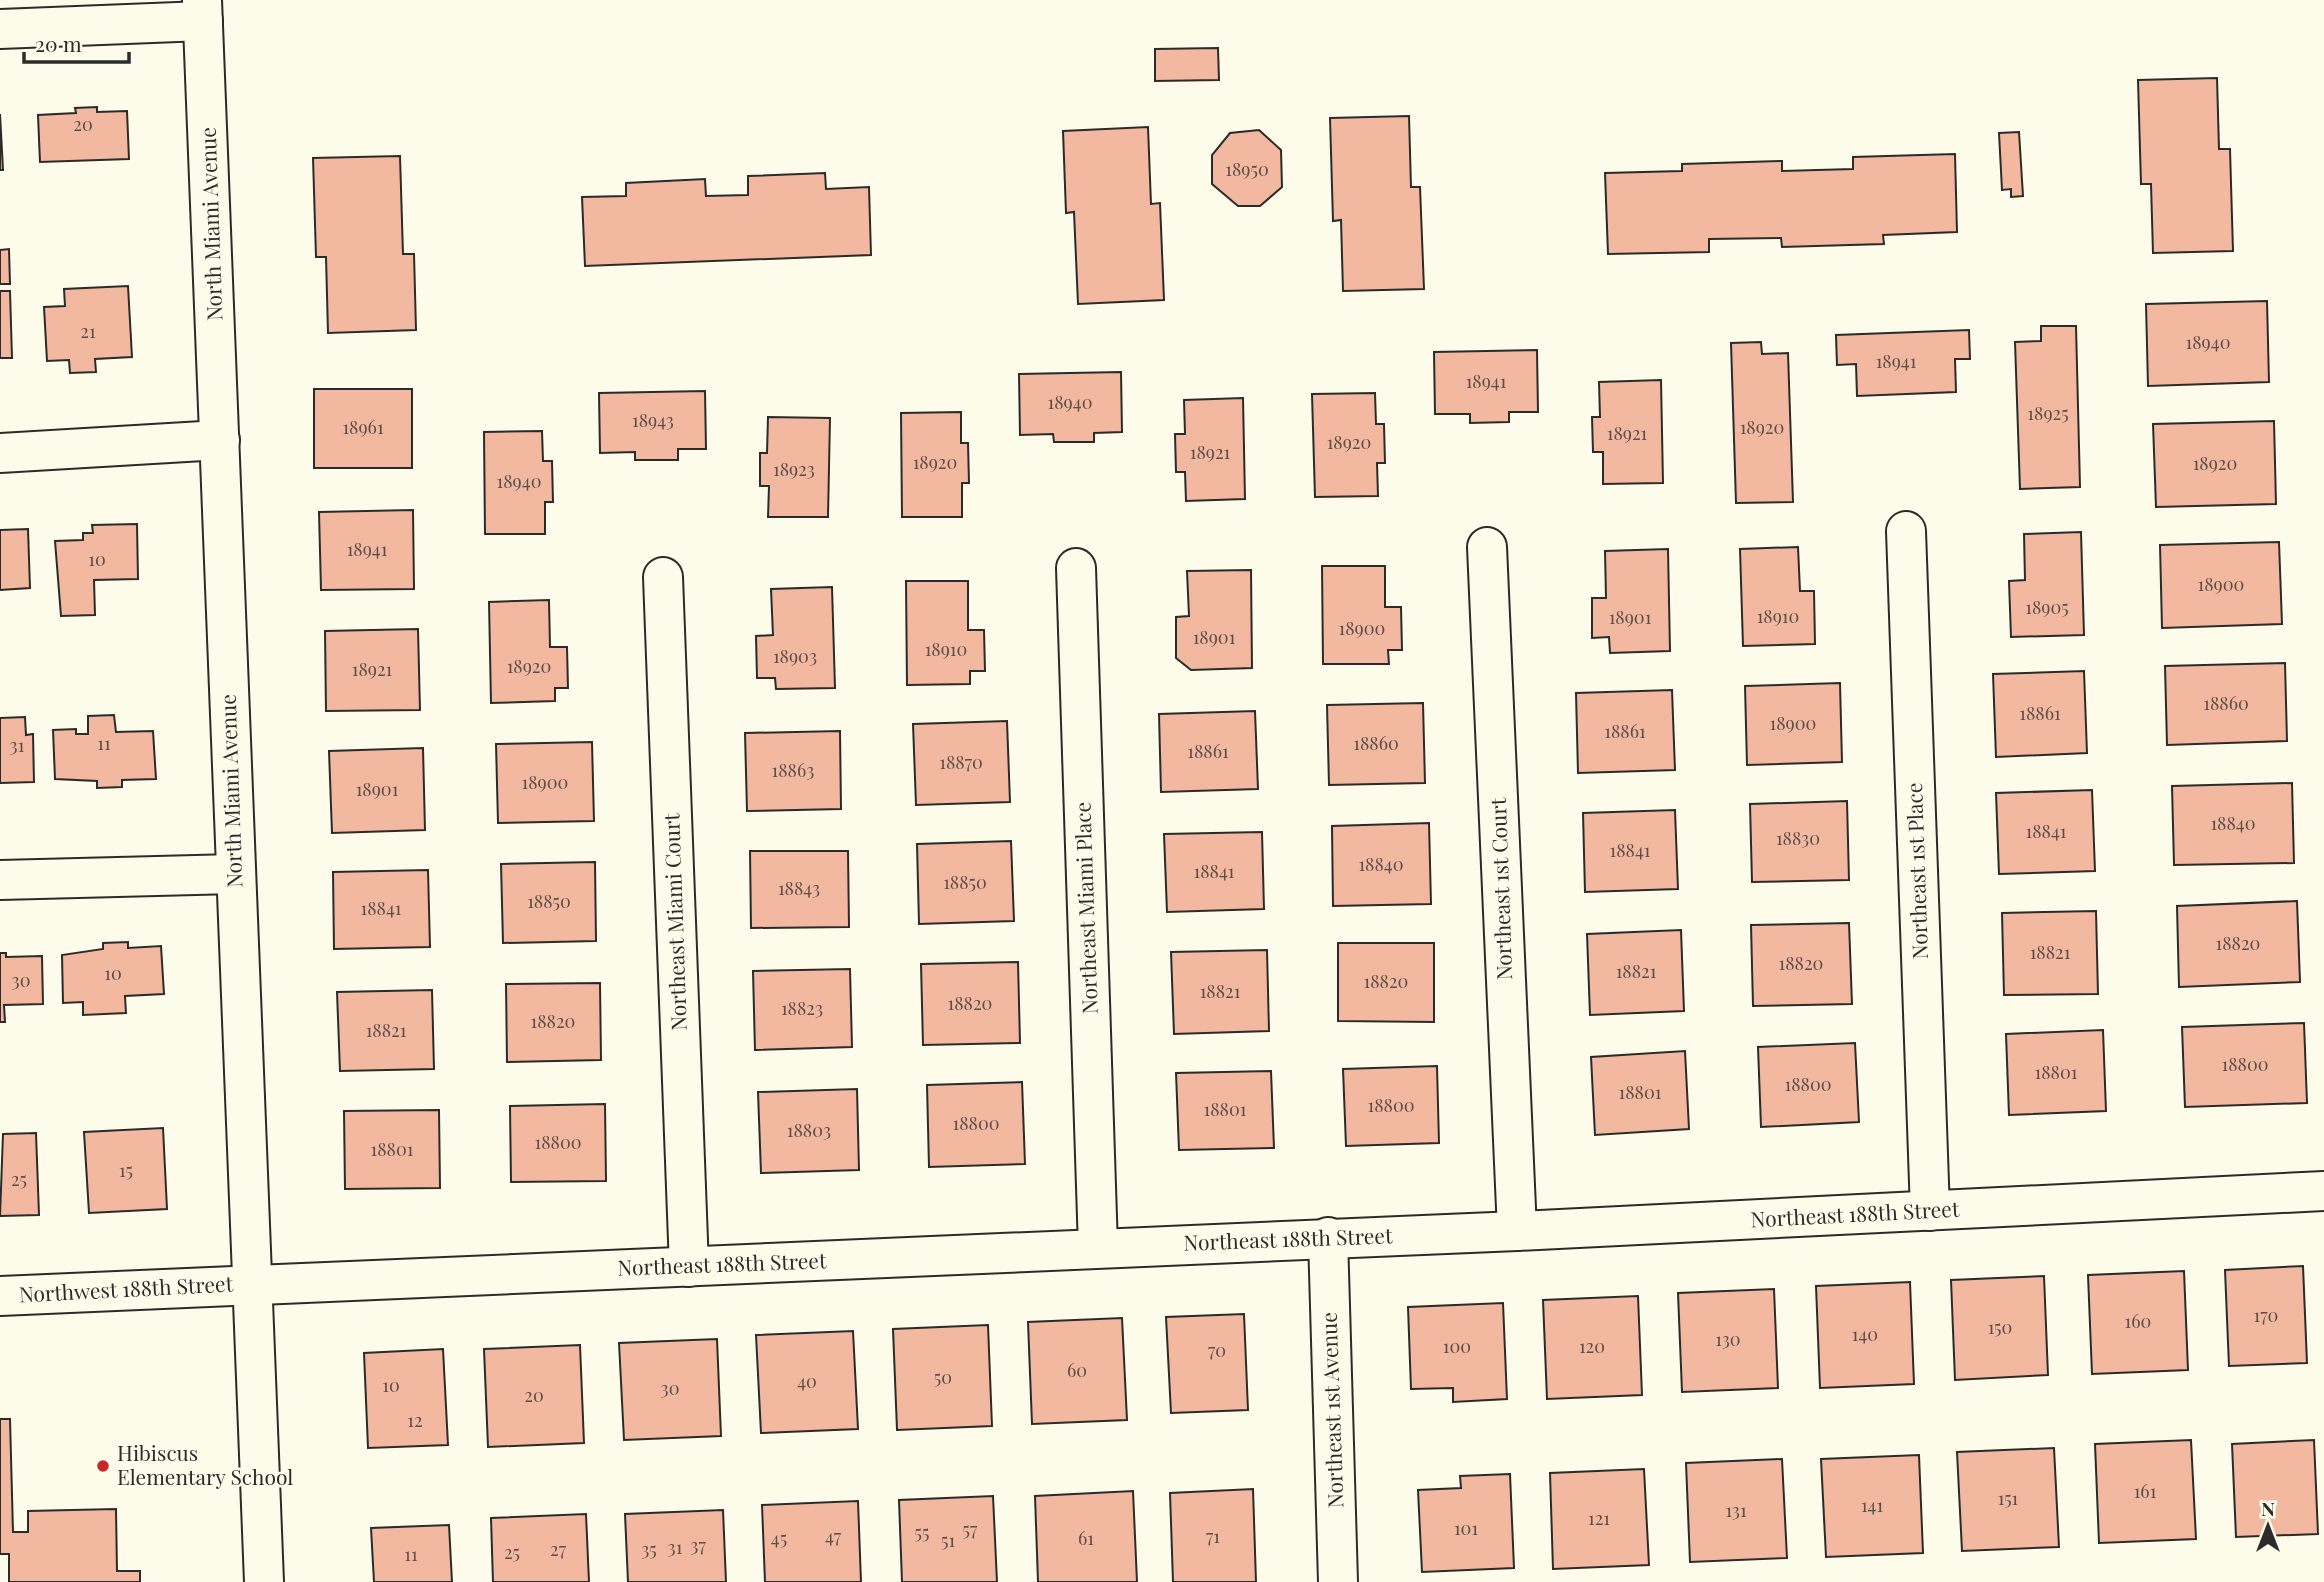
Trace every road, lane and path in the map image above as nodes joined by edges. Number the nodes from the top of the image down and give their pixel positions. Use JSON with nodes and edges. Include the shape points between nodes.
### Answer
{"nodes":[{"id":1,"x":203,"y":10,"type":"edge"},
{"id":2,"x":0,"y":29,"type":"edge"},
{"id":3,"x":220,"y":440,"type":"junction"},
{"id":4,"x":0,"y":453,"type":"edge"},
{"id":5,"x":1906,"y":531,"type":"dead end"},
{"id":6,"x":1487,"y":547,"type":"dead end"},
{"id":7,"x":1076,"y":568,"type":"dead end"},
{"id":8,"x":663,"y":577,"type":"dead end"},
{"id":9,"x":235,"y":874,"type":"junction"},
{"id":10,"x":0,"y":880,"type":"edge"},
{"id":11,"x":2324,"y":1191,"type":"edge"},
{"id":12,"x":1930,"y":1211,"type":"junction"},
{"id":13,"x":1517,"y":1231,"type":"junction"},
{"id":14,"x":1328,"y":1237,"type":"junction"},
{"id":15,"x":1098,"y":1248,"type":"junction"},
{"id":16,"x":689,"y":1267,"type":"junction"},
{"id":17,"x":252,"y":1283,"type":"junction"},
{"id":18,"x":0,"y":1296,"type":"edge"},
{"id":19,"x":264,"y":1582,"type":"edge"},
{"id":20,"x":1338,"y":1582,"type":"edge"}],
"edges":[{"from":1,"to":2,"type":"street"},
{"from":1,"to":3,"type":"street","name":"North Miami Avenue"},
{"from":3,"to":4,"type":"street"},
{"from":3,"to":9,"type":"street","name":"North Miami Avenue"},
{"from":5,"to":12,"type":"street","name":"Northeast 1st Place"},
{"from":6,"to":13,"type":"street","name":"Northeast 1st Court"},
{"from":7,"to":15,"type":"street","name":"Northeast Miami Place"},
{"from":8,"to":16,"type":"street","name":"Northeast Miami Court"},
{"from":9,"to":10,"type":"street"},
{"from":9,"to":17,"type":"street","name":"North Miami Avenue"},
{"from":11,"to":12,"type":"street","name":"Northeast 188th Street"},
{"from":12,"to":13,"type":"street","name":"Northeast 188th Street"},
{"from":13,"to":14,"type":"street","name":"Northeast 188th Street"},
{"from":14,"to":15,"type":"street","name":"Northeast 188th Street"},
{"from":14,"to":20,"type":"street","name":"Northeast 1st Avenue"},
{"from":15,"to":16,"type":"street","name":"Northeast 188th Street"},
{"from":16,"to":17,"type":"street","name":"Northeast 188th Street"},
{"from":17,"to":18,"type":"street","name":"Northwest 188th Street"},
{"from":17,"to":19,"type":"street","name":"North Miami Avenue"}]}
